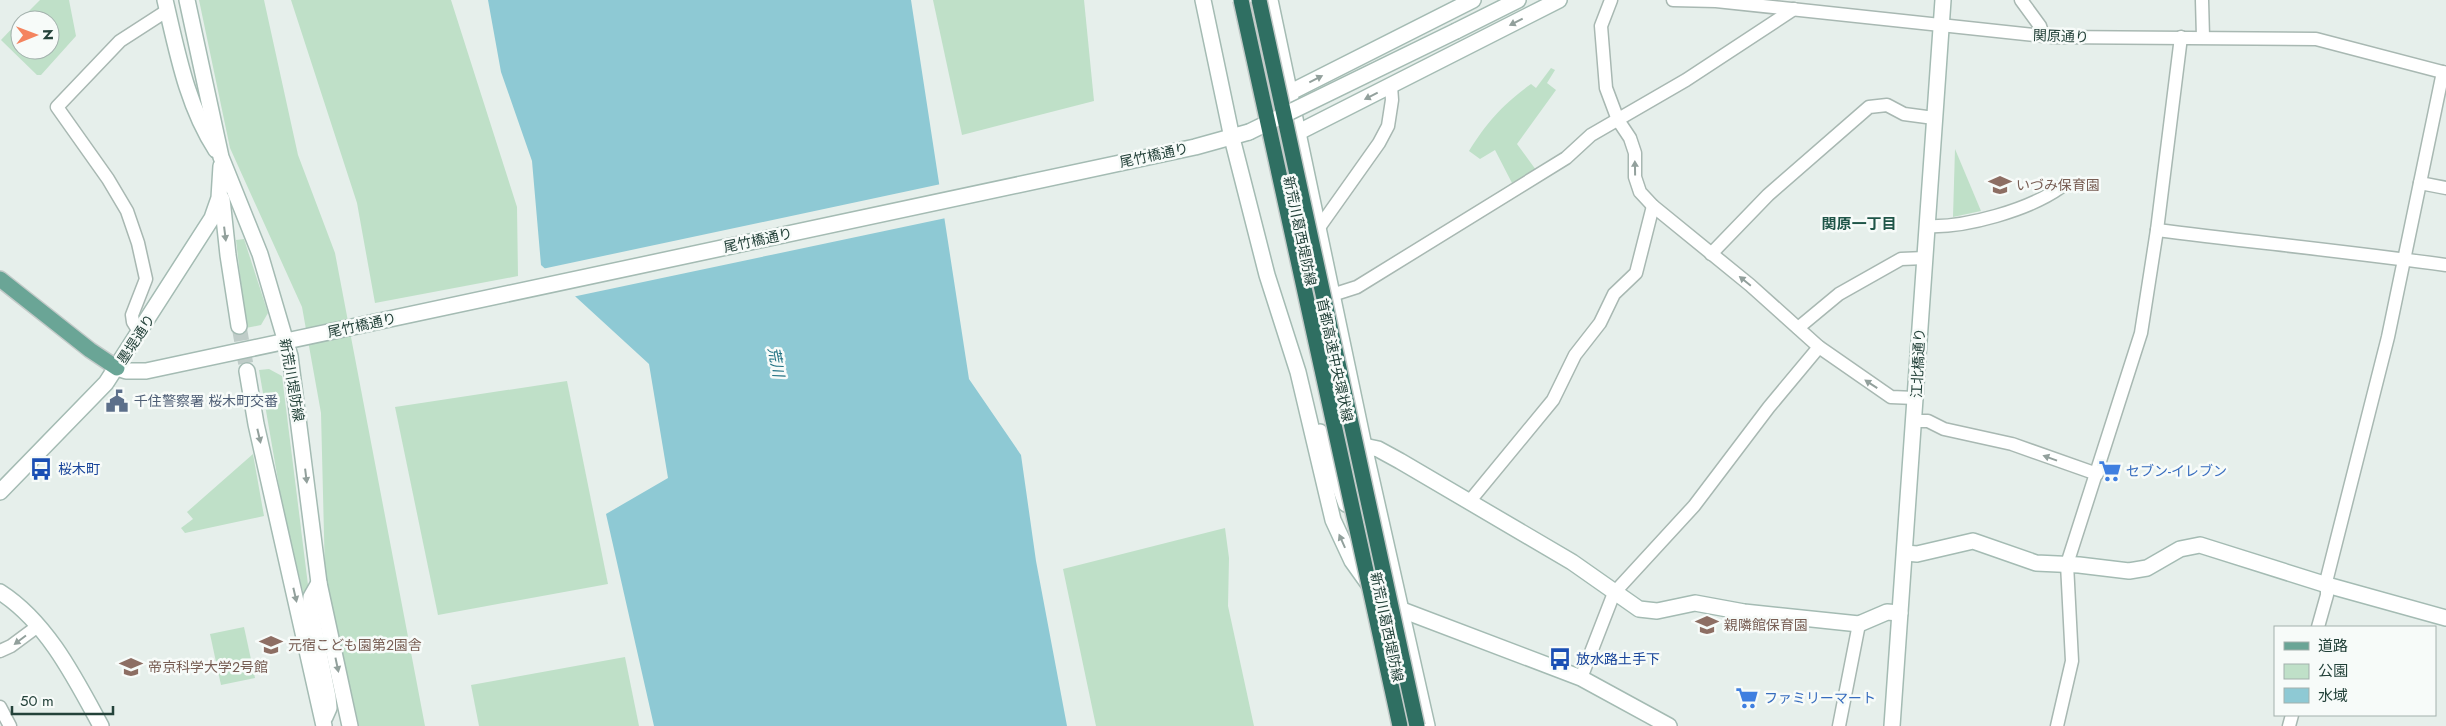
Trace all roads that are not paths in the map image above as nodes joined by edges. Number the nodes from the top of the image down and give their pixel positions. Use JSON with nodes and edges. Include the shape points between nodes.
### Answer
{"nodes":[{"id":1,"x":187,"y":0,"type":"edge"},
{"id":2,"x":1203,"y":0,"type":"edge"},
{"id":3,"x":1241,"y":0,"type":"edge"},
{"id":4,"x":1251,"y":0,"type":"edge"},
{"id":5,"x":1259,"y":0,"type":"edge"},
{"id":6,"x":1270,"y":0,"type":"edge"},
{"id":7,"x":1473,"y":0,"type":"edge"},
{"id":8,"x":1518,"y":0,"type":"edge"},
{"id":9,"x":1559,"y":0,"type":"edge"},
{"id":10,"x":1611,"y":0,"type":"edge"},
{"id":11,"x":1673,"y":0,"type":"edge"},
{"id":12,"x":1944,"y":0,"type":"edge"},
{"id":13,"x":2021,"y":0,"type":"edge"},
{"id":14,"x":2202,"y":0,"type":"edge"},
{"id":15,"x":166,"y":5,"type":"edge"},
{"id":16,"x":1802,"y":6,"type":"edge"},
{"id":17,"x":1942,"y":25,"type":"junction"},
{"id":18,"x":2043,"y":36,"type":"junction"},
{"id":19,"x":2181,"y":37,"type":"junction"},
{"id":20,"x":2203,"y":37,"type":"junction"},
{"id":21,"x":2445,"y":72,"type":"edge"},
{"id":22,"x":1391,"y":86,"type":"junction"},
{"id":23,"x":1290,"y":93,"type":"junction"},
{"id":24,"x":1272,"y":101,"type":"junction"},
{"id":25,"x":1934,"y":118,"type":"junction"},
{"id":26,"x":1618,"y":120,"type":"junction"},
{"id":27,"x":1298,"y":133,"type":"junction"},
{"id":28,"x":1232,"y":138,"type":"junction"},
{"id":29,"x":1281,"y":141,"type":"junction"},
{"id":30,"x":221,"y":157,"type":"junction"},
{"id":31,"x":2420,"y":183,"type":"junction"},
{"id":32,"x":221,"y":185,"type":"junction"},
{"id":33,"x":2061,"y":187,"type":"dead end"},
{"id":34,"x":2446,"y":188,"type":"edge"},
{"id":35,"x":1653,"y":206,"type":"junction"},
{"id":36,"x":1927,"y":226,"type":"junction"},
{"id":37,"x":1318,"y":229,"type":"junction"},
{"id":38,"x":2157,"y":230,"type":"junction"},
{"id":39,"x":1711,"y":254,"type":"junction"},
{"id":40,"x":1924,"y":258,"type":"junction"},
{"id":41,"x":2402,"y":259,"type":"junction"},
{"id":42,"x":2446,"y":265,"type":"edge"},
{"id":43,"x":0,"y":279,"type":"edge"},
{"id":44,"x":1332,"y":295,"type":"junction"},
{"id":45,"x":239,"y":326,"type":"tunnel mouth"},
{"id":46,"x":1798,"y":328,"type":"junction"},
{"id":47,"x":140,"y":333,"type":"junction"},
{"id":48,"x":286,"y":341,"type":"junction"},
{"id":49,"x":1819,"y":347,"type":"junction"},
{"id":50,"x":118,"y":368,"type":"junction"},
{"id":51,"x":247,"y":371,"type":"tunnel mouth"},
{"id":52,"x":1916,"y":398,"type":"junction"},
{"id":53,"x":1914,"y":421,"type":"junction"},
{"id":54,"x":1364,"y":446,"type":"junction"},
{"id":55,"x":2096,"y":474,"type":"junction"},
{"id":56,"x":0,"y":492,"type":"edge"},
{"id":57,"x":1469,"y":502,"type":"junction"},
{"id":58,"x":1905,"y":553,"type":"junction"},
{"id":59,"x":2067,"y":564,"type":"junction"},
{"id":60,"x":319,"y":583,"type":"junction"},
{"id":61,"x":2327,"y":585,"type":"junction"},
{"id":62,"x":0,"y":592,"type":"edge"},
{"id":63,"x":1614,"y":593,"type":"junction"},
{"id":64,"x":1380,"y":594,"type":"junction"},
{"id":65,"x":1402,"y":610,"type":"junction"},
{"id":66,"x":1900,"y":613,"type":"junction"},
{"id":67,"x":2446,"y":618,"type":"edge"},
{"id":68,"x":1859,"y":624,"type":"junction"},
{"id":69,"x":38,"y":626,"type":"junction"},
{"id":70,"x":2318,"y":626,"type":"edge"},
{"id":71,"x":0,"y":651,"type":"edge"},
{"id":72,"x":1581,"y":678,"type":"junction"},
{"id":73,"x":0,"y":708,"type":"edge"},
{"id":74,"x":323,"y":724,"type":"edge"},
{"id":75,"x":10,"y":726,"type":"edge"},
{"id":76,"x":101,"y":726,"type":"edge"},
{"id":77,"x":350,"y":726,"type":"edge"},
{"id":78,"x":1400,"y":726,"type":"edge"},
{"id":79,"x":1408,"y":726,"type":"edge"},
{"id":80,"x":1418,"y":726,"type":"edge"},
{"id":81,"x":1427,"y":726,"type":"edge"},
{"id":82,"x":1669,"y":726,"type":"edge"},
{"id":83,"x":1839,"y":726,"type":"edge"},
{"id":84,"x":1892,"y":726,"type":"edge"},
{"id":85,"x":2057,"y":726,"type":"edge"}],
"edges":[{"from":1,"to":30,"type":"main road","name":"新荒川堤防線"},
{"from":2,"to":28,"type":"main road"},
{"from":3,"to":78,"type":"highway","name":"首都高速中央環状線","bridge":true},
{"from":4,"to":24,"type":"main road","name":"新荒川葛西堤防線"},
{"from":5,"to":80,"type":"highway","name":"首都高速中央環状線","bridge":true},
{"from":6,"to":23,"type":"main road","name":"新荒川葛西堤防線"},
{"from":23,"to":7,"type":"main road","one_way":true},
{"from":8,"to":28,"type":"main road","name":"尾竹橋通り","bridge":true},
{"from":9,"to":22,"type":"main road","one_way":true},
{"from":10,"to":26,"type":"street","via":[[1601,26],[1606,88]]},
{"from":11,"to":16,"type":"street","name":"関原通り"},
{"from":12,"to":17,"type":"main road","name":"江北橋通り"},
{"from":13,"to":18,"type":"street","via":[[2040,26]]},
{"from":14,"to":20,"type":"street"},
{"from":15,"to":30,"type":"main road","name":"新荒川堤防線","via":[[201,128]]},
{"from":15,"to":47,"type":"street","via":[[120,41],[57,107],[108,178],[127,211],[146,279],[132,315]]},
{"from":16,"to":17,"type":"street","name":"関原通り"},
{"from":16,"to":26,"type":"street"},
{"from":17,"to":18,"type":"street","name":"関原通り"},
{"from":17,"to":25,"type":"main road","name":"江北橋通り"},
{"from":18,"to":19,"type":"street","name":"関原通り"},
{"from":19,"to":20,"type":"street","name":"関原通り"},
{"from":19,"to":38,"type":"street"},
{"from":20,"to":21,"type":"street","name":"関原通り","via":[[2316,39]]},
{"from":21,"to":31,"type":"street"},
{"from":22,"to":27,"type":"main road","one_way":true},
{"from":22,"to":37,"type":"street","via":[[1388,126]]},
{"from":23,"to":24,"type":"main road"},
{"from":23,"to":27,"type":"main road","name":"新荒川葛西堤防線"},
{"from":24,"to":29,"type":"main road","name":"新荒川葛西堤防線"},
{"from":25,"to":36,"type":"main road","name":"江北橋通り"},
{"from":25,"to":39,"type":"street","via":[[1904,114],[1887,105],[1869,107],[1768,195]]},
{"from":35,"to":26,"type":"street","one_way":true,"via":[[1640,192],[1635,176],[1635,153]]},
{"from":26,"to":44,"type":"street","via":[[1591,135],[1566,158],[1365,282]]},
{"from":27,"to":29,"type":"main road"},
{"from":27,"to":37,"type":"main road","name":"新荒川葛西堤防線"},
{"from":28,"to":48,"type":"main road","name":"尾竹橋通り"},
{"from":28,"to":64,"type":"main road","via":[[1267,275],[1298,372],[1333,520],[1352,561]]},
{"from":29,"to":64,"type":"main road","name":"新荒川葛西堤防線"},
{"from":30,"to":32,"type":"main road","name":"墨堤通り"},
{"from":30,"to":48,"type":"main road","name":"新荒川堤防線","via":[[260,254]]},
{"from":31,"to":34,"type":"street"},
{"from":31,"to":41,"type":"street"},
{"from":32,"to":45,"type":"main road","one_way":true},
{"from":32,"to":47,"type":"main road","name":"墨堤通り","via":[[212,218]]},
{"from":33,"to":36,"type":"street","via":[[2048,196],[1985,219],[1942,227]]},
{"from":35,"to":39,"type":"street"},
{"from":35,"to":57,"type":"street","via":[[1636,273],[1614,294],[1600,324],[1575,355],[1553,400]]},
{"from":36,"to":40,"type":"main road","name":"江北橋通り"},
{"from":37,"to":44,"type":"main road","name":"新荒川葛西堤防線"},
{"from":38,"to":41,"type":"street"},
{"from":38,"to":55,"type":"street","via":[[2141,333]]},
{"from":46,"to":39,"type":"street","one_way":true},
{"from":40,"to":46,"type":"street","via":[[1901,259],[1839,294]]},
{"from":40,"to":52,"type":"main road","name":"江北橋通り"},
{"from":41,"to":42,"type":"street"},
{"from":41,"to":61,"type":"street","via":[[2388,337]]},
{"from":43,"to":50,"type":"main road","name":"尾竹橋通り"},
{"from":44,"to":54,"type":"main road","name":"新荒川葛西堤防線"},
{"from":46,"to":49,"type":"street"},
{"from":47,"to":50,"type":"main road","name":"墨堤通り"},
{"from":48,"to":50,"type":"main road","name":"尾竹橋通り","via":[[146,371]]},
{"from":48,"to":60,"type":"main road","name":"新荒川堤防線","one_way":true,"via":[[294,375]]},
{"from":52,"to":49,"type":"street","one_way":true,"via":[[1891,397]]},
{"from":49,"to":63,"type":"street","via":[[1694,506]]},
{"from":50,"to":56,"type":"main road","name":"墨堤通り"},
{"from":51,"to":74,"type":"main road","name":"新荒川堤防線","one_way":true},
{"from":52,"to":53,"type":"main road","name":"江北橋通り"},
{"from":55,"to":53,"type":"street","one_way":true,"via":[[2012,444],[1944,429],[1928,421]]},
{"from":53,"to":58,"type":"main road","name":"江北橋通り"},
{"from":54,"to":57,"type":"main road","via":[[1378,449]]},
{"from":54,"to":65,"type":"main road","name":"新荒川葛西堤防線"},
{"from":55,"to":59,"type":"street"},
{"from":57,"to":63,"type":"main road","via":[[1572,562]]},
{"from":58,"to":59,"type":"main road","via":[[1917,554],[1973,541],[2036,563]]},
{"from":58,"to":66,"type":"main road","name":"江北橋通り"},
{"from":59,"to":61,"type":"main road","via":[[2129,571],[2147,568],[2180,549],[2200,546]]},
{"from":59,"to":85,"type":"street","via":[[2072,661]]},
{"from":60,"to":74,"type":"main road","name":"新荒川堤防線","via":[[311,597],[310,608],[328,697],[329,708]]},
{"from":60,"to":77,"type":"main road","name":"新荒川堤防線","one_way":true},
{"from":61,"to":67,"type":"main road"},
{"from":61,"to":70,"type":"street"},
{"from":62,"to":69,"type":"main road","via":[[21,607]]},
{"from":63,"to":68,"type":"main road","via":[[1639,609],[1658,611],[1695,603],[1744,612]]},
{"from":63,"to":72,"type":"street"},
{"from":64,"to":65,"type":"main road"},
{"from":64,"to":79,"type":"main road","name":"新荒川葛西堤防線"},
{"from":65,"to":72,"type":"main road"},
{"from":65,"to":81,"type":"main road","name":"新荒川葛西堤防線"},
{"from":66,"to":68,"type":"main road","via":[[1887,612]]},
{"from":66,"to":84,"type":"main road","name":"江北橋通り"},
{"from":68,"to":83,"type":"street"},
{"from":69,"to":71,"type":"street","one_way":true},
{"from":69,"to":76,"type":"main road"},
{"from":72,"to":82,"type":"main road"},
{"from":73,"to":75,"type":"street"}]}
